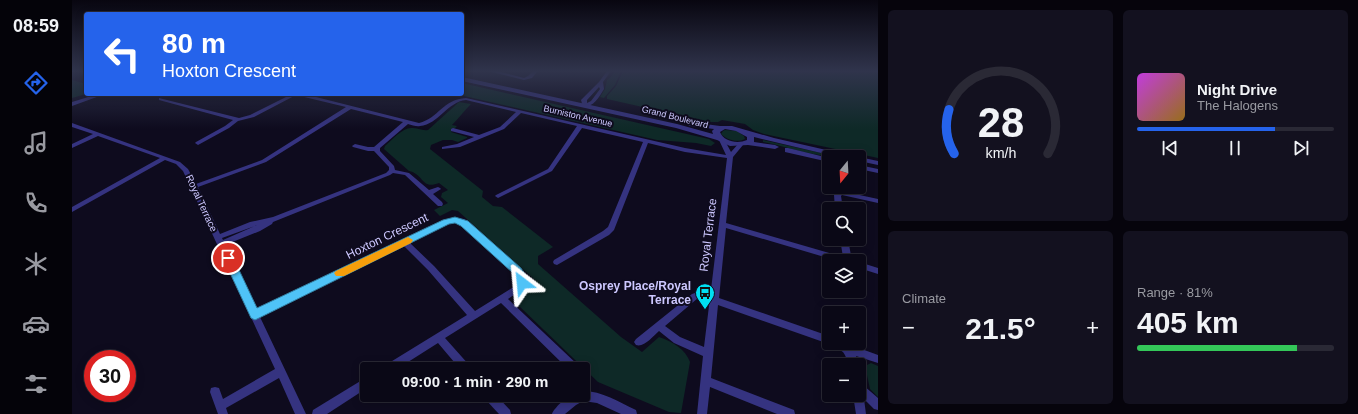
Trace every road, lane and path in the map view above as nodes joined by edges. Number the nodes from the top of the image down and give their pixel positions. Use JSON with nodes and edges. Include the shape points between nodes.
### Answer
{"nodes":[{"id":1,"x":522,"y":90,"type":"edge"},
{"id":2,"x":532,"y":90,"type":"edge"},
{"id":3,"x":592,"y":90,"type":"edge"},
{"id":4,"x":601,"y":90,"type":"edge"},
{"id":5,"x":90,"y":96,"type":"edge"},
{"id":6,"x":95,"y":96,"type":"edge"},
{"id":7,"x":289,"y":96,"type":"edge"},
{"id":8,"x":313,"y":96,"type":"edge"},
{"id":9,"x":161,"y":99,"type":"dead end"},
{"id":10,"x":72,"y":102,"type":"edge"},
{"id":11,"x":593,"y":102,"type":"junction"},
{"id":12,"x":584,"y":103,"type":"junction"},
{"id":13,"x":350,"y":106,"type":"junction"},
{"id":14,"x":519,"y":112,"type":"junction"},
{"id":15,"x":236,"y":120,"type":"junction"},
{"id":16,"x":407,"y":122,"type":"junction"},
{"id":17,"x":72,"y":125,"type":"edge"},
{"id":18,"x":580,"y":126,"type":"junction"},
{"id":19,"x":720,"y":128,"type":"junction"},
{"id":20,"x":453,"y":130,"type":"dead end"},
{"id":21,"x":745,"y":132,"type":"junction"},
{"id":22,"x":98,"y":134,"type":"junction"},
{"id":23,"x":479,"y":138,"type":"junction"},
{"id":24,"x":721,"y":139,"type":"junction"},
{"id":25,"x":646,"y":141,"type":"junction"},
{"id":26,"x":198,"y":142,"type":"dead end"},
{"id":27,"x":744,"y":144,"type":"junction"},
{"id":28,"x":72,"y":146,"type":"edge"},
{"id":29,"x":355,"y":146,"type":"dead end"},
{"id":30,"x":444,"y":148,"type":"dead end"},
{"id":31,"x":376,"y":149,"type":"junction"},
{"id":32,"x":822,"y":151,"type":"edge"},
{"id":33,"x":165,"y":158,"type":"junction"},
{"id":34,"x":822,"y":158,"type":"edge"},
{"id":35,"x":730,"y":160,"type":"junction"},
{"id":36,"x":866,"y":161,"type":"edge"},
{"id":37,"x":878,"y":164,"type":"edge"},
{"id":38,"x":866,"y":168,"type":"edge"},
{"id":39,"x":392,"y":170,"type":"junction"},
{"id":40,"x":878,"y":171,"type":"edge"},
{"id":41,"x":195,"y":186,"type":"junction"},
{"id":42,"x":438,"y":189,"type":"dead end"},
{"id":43,"x":428,"y":193,"type":"junction"},
{"id":44,"x":846,"y":194,"type":"edge"},
{"id":45,"x":498,"y":196,"type":"dead end"},
{"id":46,"x":878,"y":201,"type":"edge"},
{"id":47,"x":440,"y":204,"type":"dead end"},
{"id":48,"x":72,"y":210,"type":"edge"},
{"id":49,"x":723,"y":225,"type":"junction"},
{"id":50,"x":220,"y":241,"type":"junction"},
{"id":51,"x":404,"y":242,"type":"junction"},
{"id":52,"x":824,"y":254,"type":"edge"},
{"id":53,"x":557,"y":262,"type":"dead end"},
{"id":54,"x":866,"y":267,"type":"edge"},
{"id":55,"x":878,"y":271,"type":"edge"},
{"id":56,"x":695,"y":296,"type":"dead end"},
{"id":57,"x":501,"y":298,"type":"junction"},
{"id":58,"x":714,"y":300,"type":"junction"},
{"id":59,"x":255,"y":315,"type":"junction"},
{"id":60,"x":474,"y":315,"type":"junction"},
{"id":61,"x":659,"y":326,"type":"junction"},
{"id":62,"x":438,"y":337,"type":"junction"},
{"id":63,"x":822,"y":338,"type":"edge"},
{"id":64,"x":639,"y":342,"type":"dead end"},
{"id":65,"x":846,"y":350,"type":"edge"},
{"id":66,"x":852,"y":350,"type":"edge"},
{"id":67,"x":708,"y":353,"type":"junction"},
{"id":68,"x":851,"y":358,"type":"edge"},
{"id":69,"x":878,"y":359,"type":"edge"},
{"id":70,"x":399,"y":362,"type":"edge"},
{"id":71,"x":460,"y":362,"type":"edge"},
{"id":72,"x":567,"y":362,"type":"edge"},
{"id":73,"x":281,"y":371,"type":"junction"},
{"id":74,"x":705,"y":380,"type":"junction"},
{"id":75,"x":360,"y":386,"type":"edge"},
{"id":76,"x":215,"y":392,"type":"dead end"},
{"id":77,"x":866,"y":394,"type":"edge"},
{"id":78,"x":590,"y":396,"type":"edge"},
{"id":79,"x":495,"y":402,"type":"edge"},
{"id":80,"x":572,"y":402,"type":"edge"},
{"id":81,"x":859,"y":402,"type":"edge"},
{"id":82,"x":878,"y":405,"type":"edge"},
{"id":83,"x":221,"y":410,"type":"edge"},
{"id":84,"x":701,"y":413,"type":"edge"},
{"id":85,"x":301,"y":414,"type":"edge"},
{"id":86,"x":317,"y":414,"type":"edge"},
{"id":87,"x":506,"y":414,"type":"edge"},
{"id":88,"x":557,"y":414,"type":"edge"},
{"id":89,"x":632,"y":414,"type":"edge"},
{"id":90,"x":790,"y":414,"type":"edge"},
{"id":91,"x":861,"y":414,"type":"edge"}],
"edges":[{"from":1,"to":12,"type":"street","name":"Grand Boulevard"},
{"from":2,"to":12,"type":"street","name":"Grand Boulevard"},
{"from":3,"to":12,"type":"street"},
{"from":4,"to":11,"type":"street"},
{"from":5,"to":10,"type":"street"},
{"from":6,"to":10,"type":"street"},
{"from":7,"to":15,"type":"street","via":[[249,117]]},
{"from":8,"to":13,"type":"street","name":"Burniston Avenue"},
{"from":9,"to":15,"type":"street"},
{"from":11,"to":12,"type":"street","name":"Grand Boulevard"},
{"from":11,"to":19,"type":"street","name":"Grand Boulevard"},
{"from":12,"to":24,"type":"street","name":"Grand Boulevard"},
{"from":13,"to":16,"type":"street","name":"Burniston Avenue"},
{"from":13,"to":41,"type":"street","via":[[270,158],[252,167]]},
{"from":14,"to":16,"type":"street","name":"Burniston Avenue","via":[[457,97],[427,123]]},
{"from":14,"to":18,"type":"street","name":"Burniston Avenue"},
{"from":14,"to":23,"type":"street","via":[[505,127]]},
{"from":15,"to":26,"type":"street"},
{"from":16,"to":31,"type":"street"},
{"from":17,"to":22,"type":"street","name":"Royal Terrace"},
{"from":18,"to":25,"type":"street","name":"Burniston Avenue"},
{"from":18,"to":45,"type":"street","via":[[550,170]]},
{"from":19,"to":21,"type":"street","name":"Grand Boulevard"},
{"from":19,"to":24,"type":"street","via":[[716,133]]},
{"from":20,"to":23,"type":"street"},
{"from":21,"to":27,"type":"street","via":[[752,139]]},
{"from":21,"to":32,"type":"street"},
{"from":22,"to":28,"type":"street"},
{"from":22,"to":33,"type":"street","name":"Royal Terrace"},
{"from":23,"to":30,"type":"street"},
{"from":24,"to":27,"type":"street","name":"Grand Boulevard"},
{"from":24,"to":35,"type":"street"},
{"from":25,"to":35,"type":"street","name":"Burniston Avenue"},
{"from":25,"to":53,"type":"street","via":[[611,228]]},
{"from":27,"to":34,"type":"street","via":[[774,146]]},
{"from":27,"to":35,"type":"street"},
{"from":29,"to":31,"type":"street"},
{"from":31,"to":39,"type":"street","via":[[391,165]]},
{"from":33,"to":41,"type":"street","name":"Royal Terrace","via":[[178,163],[186,170]]},
{"from":33,"to":48,"type":"street"},
{"from":35,"to":49,"type":"street","name":"Royal Terrace"},
{"from":36,"to":37,"type":"street"},
{"from":38,"to":40,"type":"street"},
{"from":39,"to":43,"type":"street","via":[[407,174]]},
{"from":39,"to":50,"type":"street","via":[[257,229]]},
{"from":41,"to":50,"type":"street","name":"Royal Terrace"},
{"from":42,"to":43,"type":"street"},
{"from":43,"to":47,"type":"street"},
{"from":44,"to":46,"type":"street"},
{"from":49,"to":52,"type":"street"},
{"from":49,"to":58,"type":"street","name":"Royal Terrace"},
{"from":50,"to":59,"type":"street","name":"Royal Terrace"},
{"from":51,"to":57,"type":"street","name":"Hoxton Crescent","via":[[446,222],[461,221],[520,274],[522,280],[519,286]]},
{"from":51,"to":59,"type":"street","name":"Hoxton Crescent"},
{"from":51,"to":60,"type":"street","via":[[427,262]]},
{"from":54,"to":55,"type":"street"},
{"from":56,"to":61,"type":"street"},
{"from":57,"to":60,"type":"street","name":"Hoxton Crescent"},
{"from":57,"to":72,"type":"street"},
{"from":58,"to":63,"type":"street"},
{"from":58,"to":67,"type":"street","name":"Royal Terrace"},
{"from":59,"to":73,"type":"street","name":"Royal Terrace"},
{"from":60,"to":62,"type":"street","name":"Hoxton Crescent"},
{"from":61,"to":64,"type":"street"},
{"from":61,"to":67,"type":"street","via":[[677,340]]},
{"from":62,"to":70,"type":"street","name":"Hoxton Crescent"},
{"from":62,"to":71,"type":"street"},
{"from":65,"to":68,"type":"street"},
{"from":66,"to":69,"type":"street"},
{"from":67,"to":74,"type":"street","name":"Royal Terrace"},
{"from":73,"to":83,"type":"street"},
{"from":73,"to":85,"type":"street","name":"Royal Terrace"},
{"from":74,"to":84,"type":"street","name":"Royal Terrace"},
{"from":74,"to":90,"type":"street"},
{"from":75,"to":86,"type":"street"},
{"from":76,"to":83,"type":"street"},
{"from":77,"to":82,"type":"street"},
{"from":78,"to":89,"type":"street"},
{"from":79,"to":87,"type":"street"},
{"from":80,"to":88,"type":"street"},
{"from":81,"to":91,"type":"street"}]}
